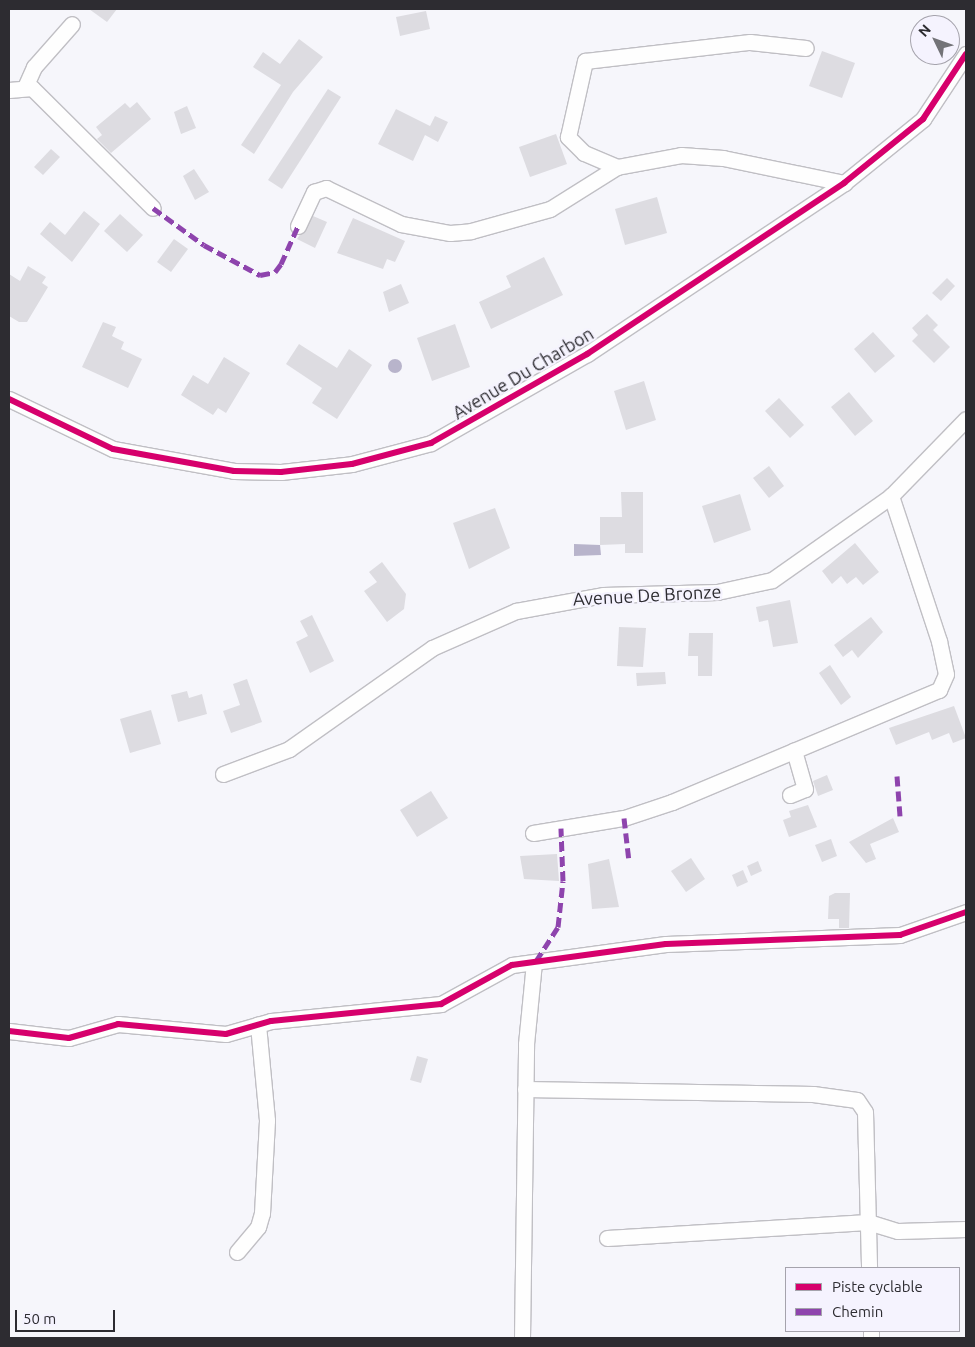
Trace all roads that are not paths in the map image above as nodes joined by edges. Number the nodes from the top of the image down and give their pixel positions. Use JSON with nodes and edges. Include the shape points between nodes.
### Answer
{"nodes":[{"id":1,"x":72,"y":24,"type":"dead end"},
{"id":2,"x":806,"y":48,"type":"dead end"},
{"id":3,"x":966,"y":54,"type":"edge"},
{"id":4,"x":26,"y":85,"type":"junction"},
{"id":5,"x":9,"y":90,"type":"edge"},
{"id":6,"x":617,"y":167,"type":"junction"},
{"id":7,"x":844,"y":183,"type":"junction"},
{"id":8,"x":153,"y":208,"type":"dead end"},
{"id":9,"x":298,"y":226,"type":"dead end"},
{"id":10,"x":9,"y":399,"type":"edge"},
{"id":11,"x":966,"y":419,"type":"edge"},
{"id":12,"x":891,"y":496,"type":"junction"},
{"id":13,"x":794,"y":751,"type":"junction"},
{"id":14,"x":224,"y":774,"type":"dead end"},
{"id":15,"x":790,"y":794,"type":"dead end"},
{"id":16,"x":533,"y":833,"type":"dead end"},
{"id":17,"x":966,"y":912,"type":"edge"},
{"id":18,"x":534,"y":963,"type":"junction"},
{"id":19,"x":258,"y":1024,"type":"junction"},
{"id":20,"x":9,"y":1031,"type":"edge"},
{"id":21,"x":526,"y":1089,"type":"junction"},
{"id":22,"x":868,"y":1222,"type":"junction"},
{"id":23,"x":966,"y":1229,"type":"edge"},
{"id":24,"x":607,"y":1238,"type":"dead end"},
{"id":25,"x":237,"y":1252,"type":"dead end"},
{"id":26,"x":869,"y":1267,"type":"edge"},
{"id":27,"x":522,"y":1338,"type":"edge"}],
"edges":[{"from":1,"to":4,"type":"street","via":[[34,67]]},
{"from":2,"to":6,"type":"street","via":[[750,42],[585,61],[568,137],[584,153]]},
{"from":3,"to":7,"type":"street","name":"Avenue Du Charbon","via":[[923,119]]},
{"from":4,"to":5,"type":"street"},
{"from":4,"to":8,"type":"street"},
{"from":6,"to":7,"type":"street","via":[[681,156],[723,158]]},
{"from":6,"to":9,"type":"street","via":[[550,209],[471,231],[450,233],[401,224],[326,188],[314,192]]},
{"from":7,"to":10,"type":"street","name":"Avenue Du Charbon","via":[[522,394],[431,443],[391,456],[281,472],[172,463],[113,449]]},
{"from":11,"to":12,"type":"street","name":"Avenue De Bronze"},
{"from":12,"to":13,"type":"street","via":[[939,641],[946,681],[931,696]]},
{"from":12,"to":14,"type":"street","name":"Avenue De Bronze","via":[[772,580],[717,592],[559,600],[473,629],[432,648],[289,749]]},
{"from":13,"to":15,"type":"street","via":[[805,789]]},
{"from":13,"to":16,"type":"street","via":[[624,818]]},
{"from":17,"to":18,"type":"street","via":[[900,935],[666,944]]},
{"from":18,"to":19,"type":"street","via":[[497,970],[468,993],[433,1006]]},
{"from":18,"to":21,"type":"street"},
{"from":19,"to":20,"type":"street","via":[[226,1034],[118,1024],[69,1038]]},
{"from":19,"to":25,"type":"street","via":[[267,1120],[263,1198],[258,1228]]},
{"from":21,"to":22,"type":"street","via":[[813,1094],[857,1100],[865,1112]]},
{"from":21,"to":27,"type":"street"},
{"from":22,"to":23,"type":"street","via":[[898,1231]]},
{"from":22,"to":24,"type":"street"},
{"from":22,"to":26,"type":"street"}]}
